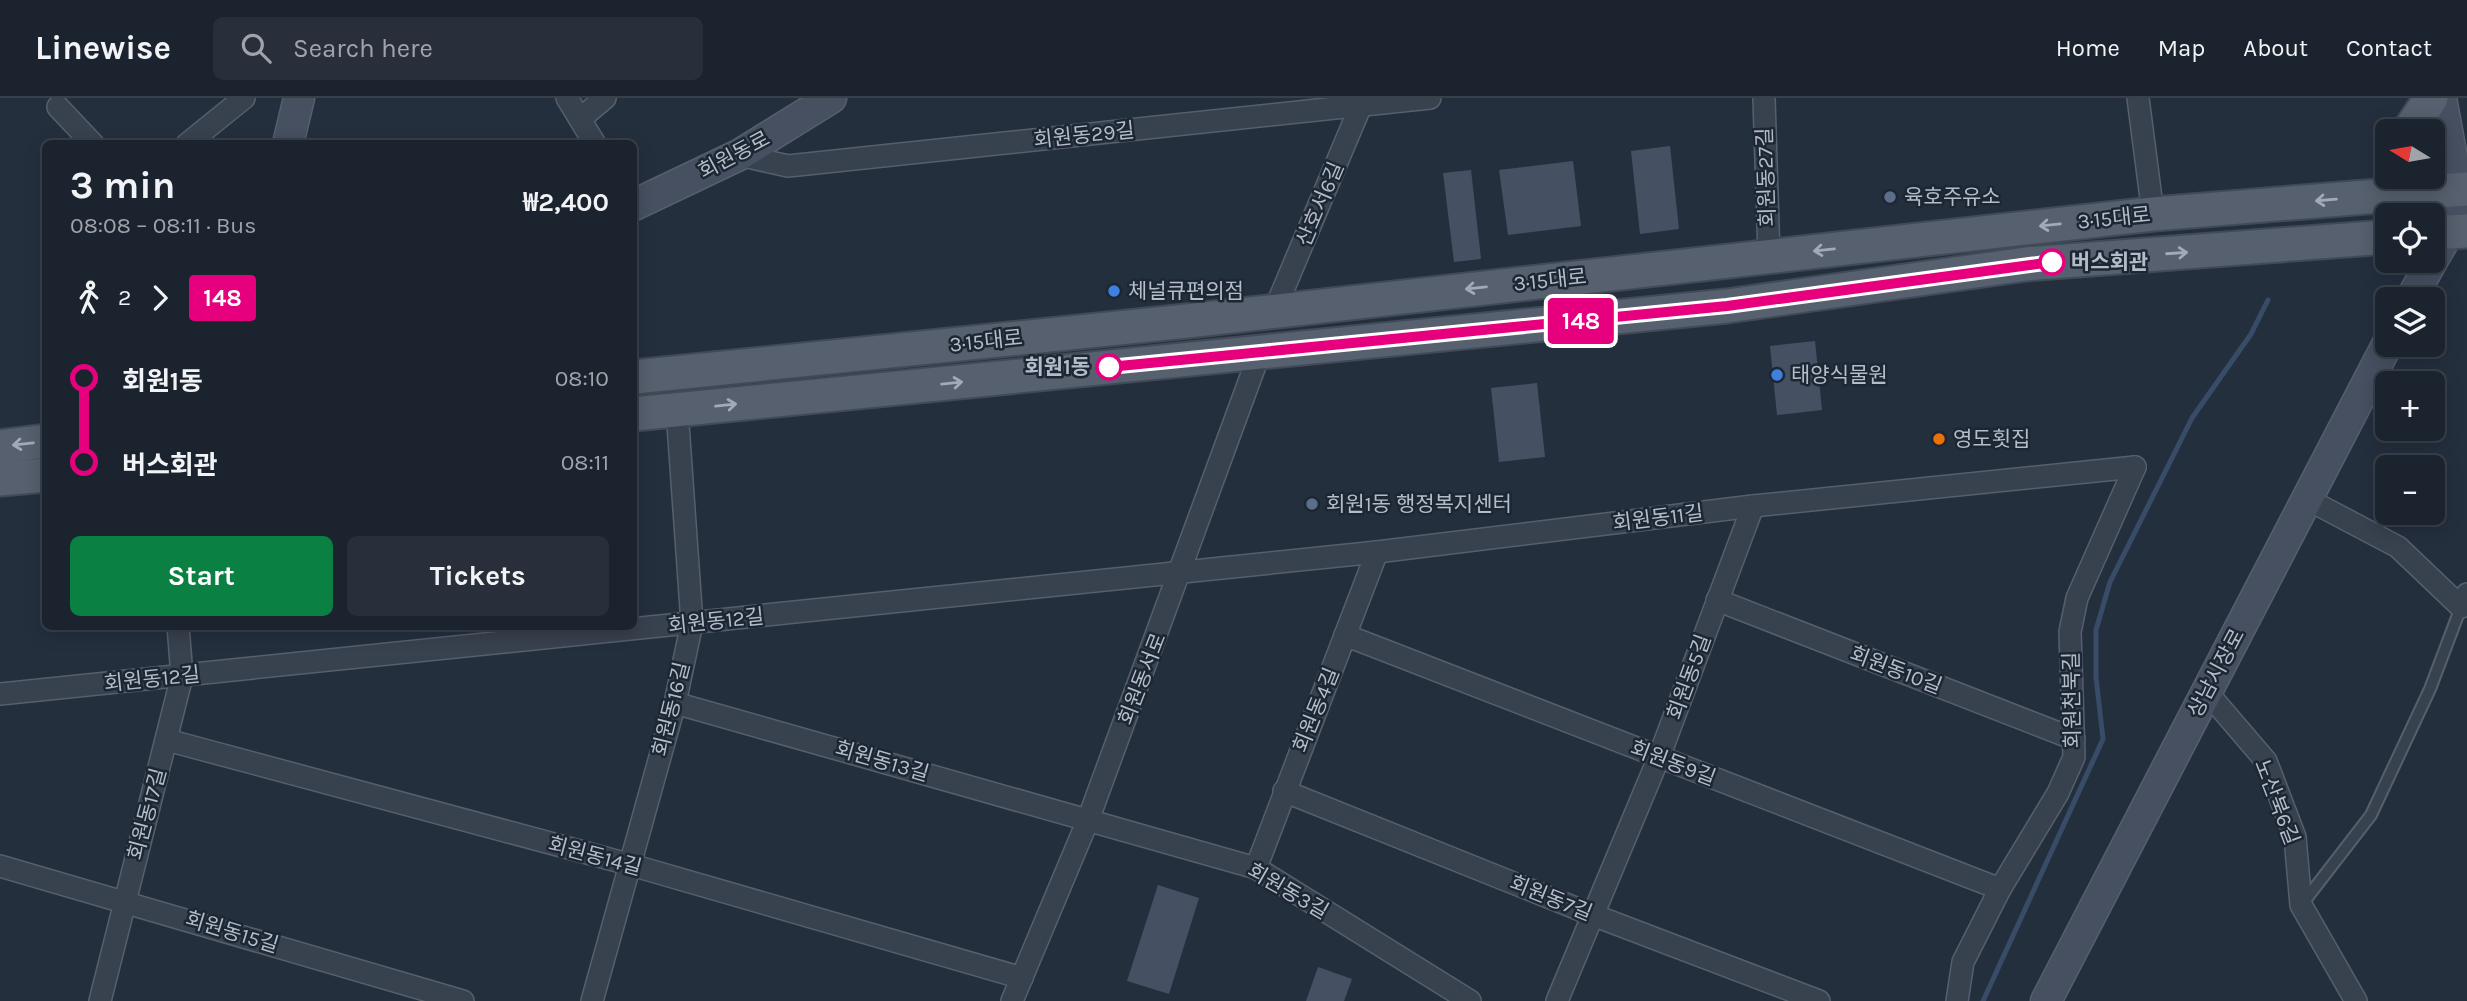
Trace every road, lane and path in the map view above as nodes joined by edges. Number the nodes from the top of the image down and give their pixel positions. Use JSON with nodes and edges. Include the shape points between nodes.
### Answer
{"nodes":[{"id":1,"x":244,"y":98,"type":"edge"},
{"id":2,"x":299,"y":98,"type":"edge"},
{"id":3,"x":567,"y":98,"type":"edge"},
{"id":4,"x":605,"y":98,"type":"edge"},
{"id":5,"x":831,"y":98,"type":"edge"},
{"id":6,"x":1430,"y":98,"type":"edge"},
{"id":7,"x":1764,"y":98,"type":"edge"},
{"id":8,"x":2138,"y":98,"type":"edge"},
{"id":9,"x":2431,"y":98,"type":"edge"},
{"id":10,"x":2441,"y":98,"type":"edge"},
{"id":11,"x":1363,"y":102,"type":"edge"},
{"id":12,"x":58,"y":107,"type":"dead end"},
{"id":13,"x":580,"y":119,"type":"junction"},
{"id":14,"x":2417,"y":119,"type":"edge"},
{"id":15,"x":89,"y":140,"type":"edge"},
{"id":16,"x":192,"y":140,"type":"edge"},
{"id":17,"x":289,"y":140,"type":"edge"},
{"id":18,"x":593,"y":140,"type":"edge"},
{"id":19,"x":740,"y":155,"type":"junction"},
{"id":20,"x":2375,"y":186,"type":"edge"},
{"id":21,"x":2462,"y":190,"type":"edge"},
{"id":22,"x":2368,"y":197,"type":"junction"},
{"id":23,"x":637,"y":204,"type":"edge"},
{"id":24,"x":2153,"y":214,"type":"junction"},
{"id":25,"x":2450,"y":232,"type":"edge"},
{"id":26,"x":2375,"y":238,"type":"edge"},
{"id":27,"x":1769,"y":257,"type":"junction"},
{"id":28,"x":1275,"y":309,"type":"junction"},
{"id":29,"x":1260,"y":352,"type":"junction"},
{"id":30,"x":2381,"y":357,"type":"edge"},
{"id":31,"x":637,"y":377,"type":"edge"},
{"id":32,"x":677,"y":410,"type":"junction"},
{"id":33,"x":637,"y":414,"type":"edge"},
{"id":34,"x":42,"y":442,"type":"edge"},
{"id":35,"x":0,"y":447,"type":"edge"},
{"id":36,"x":2135,"y":467,"type":"joint"},
{"id":37,"x":42,"y":475,"type":"edge"},
{"id":38,"x":0,"y":479,"type":"edge"},
{"id":39,"x":2307,"y":499,"type":"junction"},
{"id":40,"x":1753,"y":506,"type":"junction"},
{"id":41,"x":1377,"y":552,"type":"junction"},
{"id":42,"x":1181,"y":573,"type":"junction"},
{"id":43,"x":1717,"y":600,"type":"junction"},
{"id":44,"x":2464,"y":600,"type":"edge"},
{"id":45,"x":692,"y":623,"type":"junction"},
{"id":46,"x":637,"y":629,"type":"edge"},
{"id":47,"x":178,"y":630,"type":"edge"},
{"id":48,"x":625,"y":630,"type":"edge"},
{"id":49,"x":1345,"y":635,"type":"junction"},
{"id":50,"x":182,"y":676,"type":"junction"},
{"id":51,"x":2206,"y":691,"type":"junction"},
{"id":52,"x":0,"y":694,"type":"edge"},
{"id":53,"x":675,"y":703,"type":"junction"},
{"id":54,"x":2074,"y":739,"type":"junction"},
{"id":55,"x":167,"y":740,"type":"junction"},
{"id":56,"x":1659,"y":757,"type":"junction"},
{"id":57,"x":1284,"y":791,"type":"junction"},
{"id":58,"x":1088,"y":820,"type":"junction"},
{"id":59,"x":628,"y":864,"type":"junction"},
{"id":60,"x":0,"y":866,"type":"edge"},
{"id":61,"x":1256,"y":868,"type":"junction"},
{"id":62,"x":2000,"y":889,"type":"junction"},
{"id":63,"x":124,"y":900,"type":"junction"},
{"id":64,"x":2301,"y":905,"type":"junction"},
{"id":65,"x":1593,"y":915,"type":"junction"},
{"id":66,"x":1021,"y":978,"type":"junction"},
{"id":67,"x":100,"y":1001,"type":"edge"},
{"id":68,"x":463,"y":1001,"type":"edge"},
{"id":69,"x":592,"y":1001,"type":"edge"},
{"id":70,"x":1012,"y":1001,"type":"edge"},
{"id":71,"x":1470,"y":1001,"type":"edge"},
{"id":72,"x":1557,"y":1001,"type":"edge"},
{"id":73,"x":1819,"y":1001,"type":"edge"},
{"id":74,"x":1956,"y":1001,"type":"edge"},
{"id":75,"x":2046,"y":1001,"type":"edge"},
{"id":76,"x":2356,"y":1001,"type":"edge"}],
"edges":[{"from":1,"to":16,"type":"street"},
{"from":2,"to":17,"type":"main road"},
{"from":3,"to":13,"type":"street"},
{"from":4,"to":13,"type":"street"},
{"from":5,"to":19,"type":"main road","name":"회원동로"},
{"from":6,"to":11,"type":"street","name":"회원동29길"},
{"from":7,"to":27,"type":"street","name":"회원동27길"},
{"from":8,"to":24,"type":"street"},
{"from":9,"to":14,"type":"main road"},
{"from":10,"to":21,"type":"main road"},
{"from":11,"to":19,"type":"street","name":"회원동29길","via":[[788,166]]},
{"from":11,"to":28,"type":"street","name":"산호서6길"},
{"from":12,"to":15,"type":"street"},
{"from":13,"to":18,"type":"street"},
{"from":19,"to":23,"type":"main road","name":"회원동로"},
{"from":20,"to":22,"type":"main road"},
{"from":21,"to":22,"type":"main road","name":"3·15대로"},
{"from":21,"to":25,"type":"main road"},
{"from":22,"to":24,"type":"main road","name":"3·15대로","one_way":true},
{"from":24,"to":27,"type":"main road","name":"3·15대로","one_way":true},
{"from":29,"to":26,"type":"main road","name":"3·15대로","one_way":true,"via":[[1727,306],[2026,264]]},
{"from":27,"to":28,"type":"main road","name":"3·15대로","one_way":true},
{"from":28,"to":31,"type":"main road","name":"3·15대로"},
{"from":32,"to":29,"type":"main road","name":"3·15대로","one_way":true},
{"from":29,"to":42,"type":"street","name":"회원동서로"},
{"from":30,"to":39,"type":"main road","name":"상남시장로"},
{"from":32,"to":33,"type":"main road","name":"3·15대로"},
{"from":32,"to":45,"type":"street","name":"회원동16길"},
{"from":34,"to":35,"type":"main road","one_way":true},
{"from":36,"to":40,"type":"street","name":"회원동11길"},
{"from":36,"to":54,"type":"street","name":"회원천북길","via":[[2077,598],[2070,632]]},
{"from":37,"to":38,"type":"main road"},
{"from":39,"to":44,"type":"street","via":[[2398,547]]},
{"from":39,"to":51,"type":"main road","name":"상남시장로"},
{"from":40,"to":41,"type":"street","name":"회원동11길"},
{"from":40,"to":43,"type":"street","name":"회원동5길"},
{"from":41,"to":42,"type":"street","name":"회원동11길"},
{"from":41,"to":49,"type":"street","name":"회원동4길"},
{"from":42,"to":45,"type":"street","name":"회원동12길"},
{"from":42,"to":58,"type":"street","name":"회원동서로"},
{"from":43,"to":54,"type":"street","name":"회원동10길"},
{"from":43,"to":56,"type":"street","name":"회원동5길"},
{"from":44,"to":64,"type":"lane","via":[[2430,689],[2371,815]]},
{"from":45,"to":46,"type":"street","name":"회원동12길"},
{"from":45,"to":53,"type":"street","name":"회원동16길"},
{"from":47,"to":50,"type":"street","name":"회원동17길"},
{"from":48,"to":50,"type":"street","name":"회원동12길"},
{"from":49,"to":56,"type":"street","name":"회원동9길"},
{"from":49,"to":57,"type":"street","name":"회원동4길"},
{"from":50,"to":52,"type":"street","name":"회원동12길"},
{"from":50,"to":55,"type":"street","name":"회원동17길"},
{"from":51,"to":64,"type":"street","name":"노산북6길","via":[[2266,761],[2295,837]]},
{"from":51,"to":75,"type":"main road","name":"상남시장로"},
{"from":53,"to":58,"type":"street","name":"회원동13길"},
{"from":53,"to":59,"type":"street","name":"회원동16길"},
{"from":54,"to":62,"type":"street","name":"회원천북길","via":[[2074,757],[2058,793]]},
{"from":55,"to":59,"type":"street","name":"회원동14길"},
{"from":55,"to":63,"type":"street","name":"회원동17길"},
{"from":56,"to":62,"type":"street","name":"회원동9길"},
{"from":56,"to":65,"type":"street","name":"회원동5길"},
{"from":57,"to":61,"type":"street","name":"회원동4길"},
{"from":57,"to":65,"type":"street","name":"회원동7길"},
{"from":58,"to":61,"type":"street","name":"회원동3길"},
{"from":58,"to":66,"type":"street","name":"회원동서로"},
{"from":59,"to":66,"type":"street","name":"회원동14길"},
{"from":59,"to":69,"type":"street","name":"회원동16길"},
{"from":60,"to":63,"type":"street","name":"회원동15길"},
{"from":61,"to":71,"type":"street","name":"회원동3길"},
{"from":62,"to":74,"type":"street","name":"회원천북길","via":[[1963,962]]},
{"from":63,"to":67,"type":"street","name":"회원동17길"},
{"from":63,"to":68,"type":"street","name":"회원동15길"},
{"from":64,"to":76,"type":"street","name":"노산북6길"},
{"from":65,"to":72,"type":"street","name":"회원동5길"},
{"from":65,"to":73,"type":"street","name":"회원동7길"},
{"from":66,"to":70,"type":"street","name":"회원동서로"}]}
